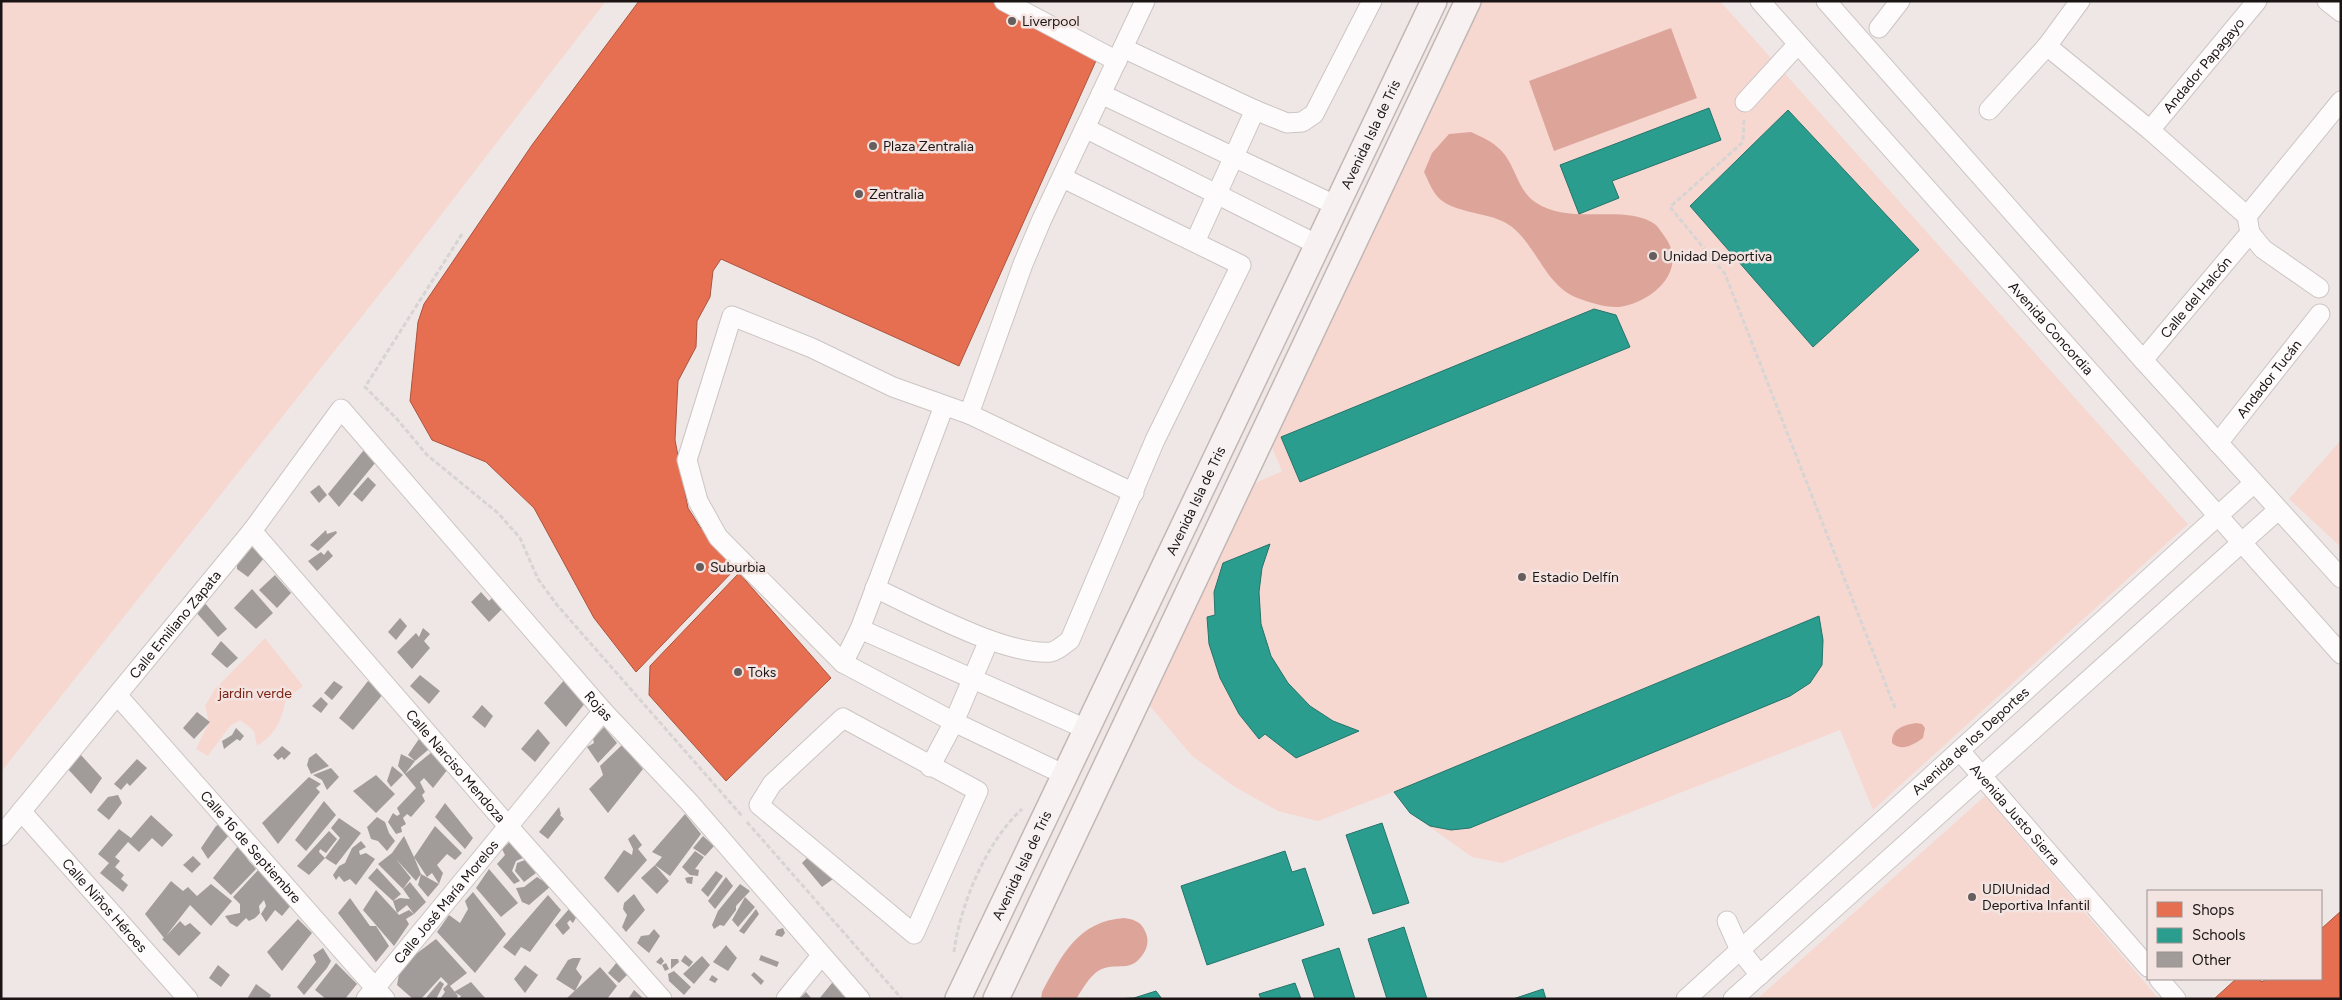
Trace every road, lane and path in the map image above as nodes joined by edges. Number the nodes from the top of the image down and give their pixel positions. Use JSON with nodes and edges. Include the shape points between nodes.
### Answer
{"nodes":[{"id":1,"x":1004,"y":1,"type":"edge"},
{"id":2,"x":1145,"y":1,"type":"edge"},
{"id":3,"x":1372,"y":1,"type":"edge"},
{"id":4,"x":1434,"y":1,"type":"edge"},
{"id":5,"x":1468,"y":1,"type":"edge"},
{"id":6,"x":1826,"y":1,"type":"edge"},
{"id":7,"x":1900,"y":1,"type":"edge"},
{"id":8,"x":2080,"y":1,"type":"edge"},
{"id":9,"x":2257,"y":1,"type":"edge"},
{"id":10,"x":2327,"y":1,"type":"edge"},
{"id":11,"x":1764,"y":3,"type":"edge"},
{"id":12,"x":2341,"y":12,"type":"edge"},
{"id":13,"x":1879,"y":28,"type":"dead end"},
{"id":14,"x":1797,"y":44,"type":"junction"},
{"id":15,"x":2047,"y":46,"type":"junction"},
{"id":16,"x":1120,"y":54,"type":"junction"},
{"id":17,"x":1101,"y":94,"type":"junction"},
{"id":18,"x":1745,"y":102,"type":"joint"},
{"id":19,"x":2339,"y":105,"type":"edge"},
{"id":20,"x":1255,"y":110,"type":"junction"},
{"id":21,"x":1989,"y":110,"type":"dead end"},
{"id":22,"x":1085,"y":128,"type":"junction"},
{"id":23,"x":2150,"y":130,"type":"junction"},
{"id":24,"x":1234,"y":157,"type":"junction"},
{"id":25,"x":1063,"y":178,"type":"junction"},
{"id":26,"x":1216,"y":194,"type":"junction"},
{"id":27,"x":1337,"y":206,"type":"junction"},
{"id":28,"x":2249,"y":224,"type":"junction"},
{"id":29,"x":462,"y":234,"type":"dead end"},
{"id":30,"x":1195,"y":242,"type":"junction"},
{"id":31,"x":1318,"y":245,"type":"junction"},
{"id":32,"x":2319,"y":288,"type":"dead end"},
{"id":33,"x":2320,"y":314,"type":"dead end"},
{"id":34,"x":2143,"y":360,"type":"junction"},
{"id":35,"x":944,"y":406,"type":"junction"},
{"id":36,"x":341,"y":409,"type":"joint"},
{"id":37,"x":969,"y":414,"type":"junction"},
{"id":38,"x":2218,"y":443,"type":"junction"},
{"id":39,"x":2254,"y":483,"type":"junction"},
{"id":40,"x":1134,"y":493,"type":"junction"},
{"id":41,"x":2278,"y":510,"type":"junction"},
{"id":42,"x":2219,"y":517,"type":"junction"},
{"id":43,"x":252,"y":531,"type":"junction"},
{"id":44,"x":2242,"y":542,"type":"junction"},
{"id":45,"x":2341,"y":578,"type":"edge"},
{"id":46,"x":875,"y":588,"type":"junction"},
{"id":47,"x":860,"y":629,"type":"junction"},
{"id":48,"x":989,"y":640,"type":"junction"},
{"id":49,"x":2341,"y":654,"type":"edge"},
{"id":50,"x":843,"y":663,"type":"junction"},
{"id":51,"x":973,"y":678,"type":"junction"},
{"id":52,"x":118,"y":696,"type":"junction"},
{"id":53,"x":1895,"y":708,"type":"dead end"},
{"id":54,"x":603,"y":711,"type":"junction"},
{"id":55,"x":954,"y":722,"type":"junction"},
{"id":56,"x":1086,"y":729,"type":"junction"},
{"id":57,"x":1960,"y":751,"type":"junction"},
{"id":58,"x":930,"y":767,"type":"junction"},
{"id":59,"x":1065,"y":775,"type":"junction"},
{"id":60,"x":1981,"y":776,"type":"junction"},
{"id":61,"x":1029,"y":803,"type":"dead end"},
{"id":62,"x":21,"y":812,"type":"junction"},
{"id":63,"x":508,"y":826,"type":"junction"},
{"id":64,"x":1,"y":836,"type":"edge"},
{"id":65,"x":1727,"y":921,"type":"dead end"},
{"id":66,"x":1740,"y":950,"type":"junction"},
{"id":67,"x":954,"y":955,"type":"dead end"},
{"id":68,"x":822,"y":956,"type":"junction"},
{"id":69,"x":2147,"y":966,"type":"edge"},
{"id":70,"x":1760,"y":974,"type":"junction"},
{"id":71,"x":2159,"y":980,"type":"edge"},
{"id":72,"x":375,"y":995,"type":"edge"},
{"id":73,"x":188,"y":999,"type":"edge"},
{"id":74,"x":662,"y":999,"type":"edge"},
{"id":75,"x":786,"y":999,"type":"edge"},
{"id":76,"x":860,"y":999,"type":"edge"},
{"id":77,"x":902,"y":999,"type":"edge"},
{"id":78,"x":958,"y":999,"type":"edge"},
{"id":79,"x":996,"y":999,"type":"edge"},
{"id":80,"x":1686,"y":999,"type":"edge"},
{"id":81,"x":1733,"y":999,"type":"edge"},
{"id":82,"x":2176,"y":999,"type":"edge"}],
"edges":[{"from":1,"to":16,"type":"street"},
{"from":2,"to":16,"type":"street"},
{"from":3,"to":20,"type":"street","via":[[1314,114],[1302,122],[1287,123]]},
{"from":4,"to":27,"type":"main road","name":"Avenida Isla de Tris"},
{"from":5,"to":79,"type":"main road"},
{"from":6,"to":34,"type":"street"},
{"from":7,"to":13,"type":"street"},
{"from":8,"to":15,"type":"street"},
{"from":9,"to":23,"type":"street","name":"Andador Papagayo"},
{"from":10,"to":12,"type":"street"},
{"from":11,"to":14,"type":"street","name":"Avenida Concordia"},
{"from":14,"to":18,"type":"street"},
{"from":14,"to":42,"type":"street","name":"Avenida Concordia"},
{"from":15,"to":21,"type":"street"},
{"from":15,"to":23,"type":"street"},
{"from":16,"to":17,"type":"street"},
{"from":16,"to":20,"type":"street"},
{"from":17,"to":22,"type":"street"},
{"from":17,"to":24,"type":"street"},
{"from":18,"to":53,"type":"path","via":[[1743,142],[1670,207],[1725,274]]},
{"from":19,"to":28,"type":"street","name":"Calle del Halcón"},
{"from":20,"to":24,"type":"street"},
{"from":22,"to":25,"type":"street"},
{"from":22,"to":26,"type":"street"},
{"from":23,"to":28,"type":"street"},
{"from":24,"to":26,"type":"street"},
{"from":24,"to":27,"type":"street"},
{"from":25,"to":30,"type":"street"},
{"from":25,"to":37,"type":"street","via":[[1023,264]]},
{"from":26,"to":30,"type":"street"},
{"from":26,"to":31,"type":"street"},
{"from":27,"to":31,"type":"main road","name":"Avenida Isla de Tris"},
{"from":28,"to":32,"type":"street","via":[[2263,249]]},
{"from":28,"to":34,"type":"street","name":"Calle del Halcón"},
{"from":29,"to":77,"type":"path","via":[[364,387],[427,455],[498,513],[520,538],[538,579],[557,605]]},
{"from":30,"to":40,"type":"street","via":[[1241,265],[1155,440]]},
{"from":31,"to":56,"type":"main road","name":"Avenida Isla de Tris"},
{"from":33,"to":38,"type":"street","name":"Andador Tucán"},
{"from":34,"to":38,"type":"street"},
{"from":35,"to":37,"type":"street"},
{"from":35,"to":46,"type":"street"},
{"from":35,"to":50,"type":"street","via":[[732,316],[687,460],[698,501],[718,537]]},
{"from":36,"to":43,"type":"street","name":"Calle Emiliano Zapata"},
{"from":36,"to":54,"type":"street","name":"Rojas"},
{"from":37,"to":40,"type":"street"},
{"from":38,"to":39,"type":"street"},
{"from":39,"to":41,"type":"street"},
{"from":39,"to":42,"type":"street","name":"Avenida de los Deportes"},
{"from":40,"to":48,"type":"street","via":[[1070,640],[1053,652],[1028,651]]},
{"from":41,"to":44,"type":"street"},
{"from":41,"to":45,"type":"street"},
{"from":42,"to":44,"type":"street","name":"Avenida Concordia"},
{"from":42,"to":57,"type":"street","name":"Avenida de los Deportes"},
{"from":43,"to":52,"type":"street","name":"Calle Emiliano Zapata"},
{"from":43,"to":63,"type":"street","name":"Calle Narciso Mendoza"},
{"from":44,"to":49,"type":"street","name":"Avenida Concordia"},
{"from":44,"to":60,"type":"street"},
{"from":46,"to":47,"type":"street"},
{"from":46,"to":48,"type":"street"},
{"from":47,"to":50,"type":"street"},
{"from":47,"to":51,"type":"street"},
{"from":48,"to":51,"type":"street"},
{"from":50,"to":55,"type":"street"},
{"from":51,"to":55,"type":"street"},
{"from":51,"to":56,"type":"street"},
{"from":52,"to":62,"type":"street","name":"Calle Emiliano Zapata"},
{"from":52,"to":72,"type":"street","name":"Calle 16 de Septiembre"},
{"from":54,"to":63,"type":"street","name":"Calle José María Morelos"},
{"from":54,"to":68,"type":"street","name":"Rojas","via":[[689,802]]},
{"from":55,"to":58,"type":"street"},
{"from":55,"to":59,"type":"street"},
{"from":56,"to":59,"type":"main road","name":"Avenida Isla de Tris"},
{"from":57,"to":60,"type":"street","name":"Avenida Justo Sierra"},
{"from":57,"to":66,"type":"street","name":"Avenida de los Deportes"},
{"from":58,"to":58,"type":"street","via":[[843,718],[772,784],[759,806],[914,934],[978,791]]},
{"from":59,"to":78,"type":"main road","name":"Avenida Isla de Tris"},
{"from":60,"to":69,"type":"street","name":"Avenida Justo Sierra"},
{"from":60,"to":70,"type":"street"},
{"from":61,"to":67,"type":"path","via":[[1000,833],[988,853],[956,936]]},
{"from":62,"to":64,"type":"street","name":"Calle Emiliano Zapata"},
{"from":62,"to":73,"type":"street","name":"Calle Niños Héroes"},
{"from":63,"to":72,"type":"street","name":"Calle José María Morelos"},
{"from":63,"to":74,"type":"street","name":"Calle Narciso Mendoza"},
{"from":65,"to":66,"type":"street"},
{"from":66,"to":70,"type":"street"},
{"from":66,"to":80,"type":"street","name":"Avenida de los Deportes"},
{"from":68,"to":75,"type":"street"},
{"from":68,"to":76,"type":"street","name":"Rojas"},
{"from":70,"to":81,"type":"street"},
{"from":71,"to":82,"type":"street"}]}
